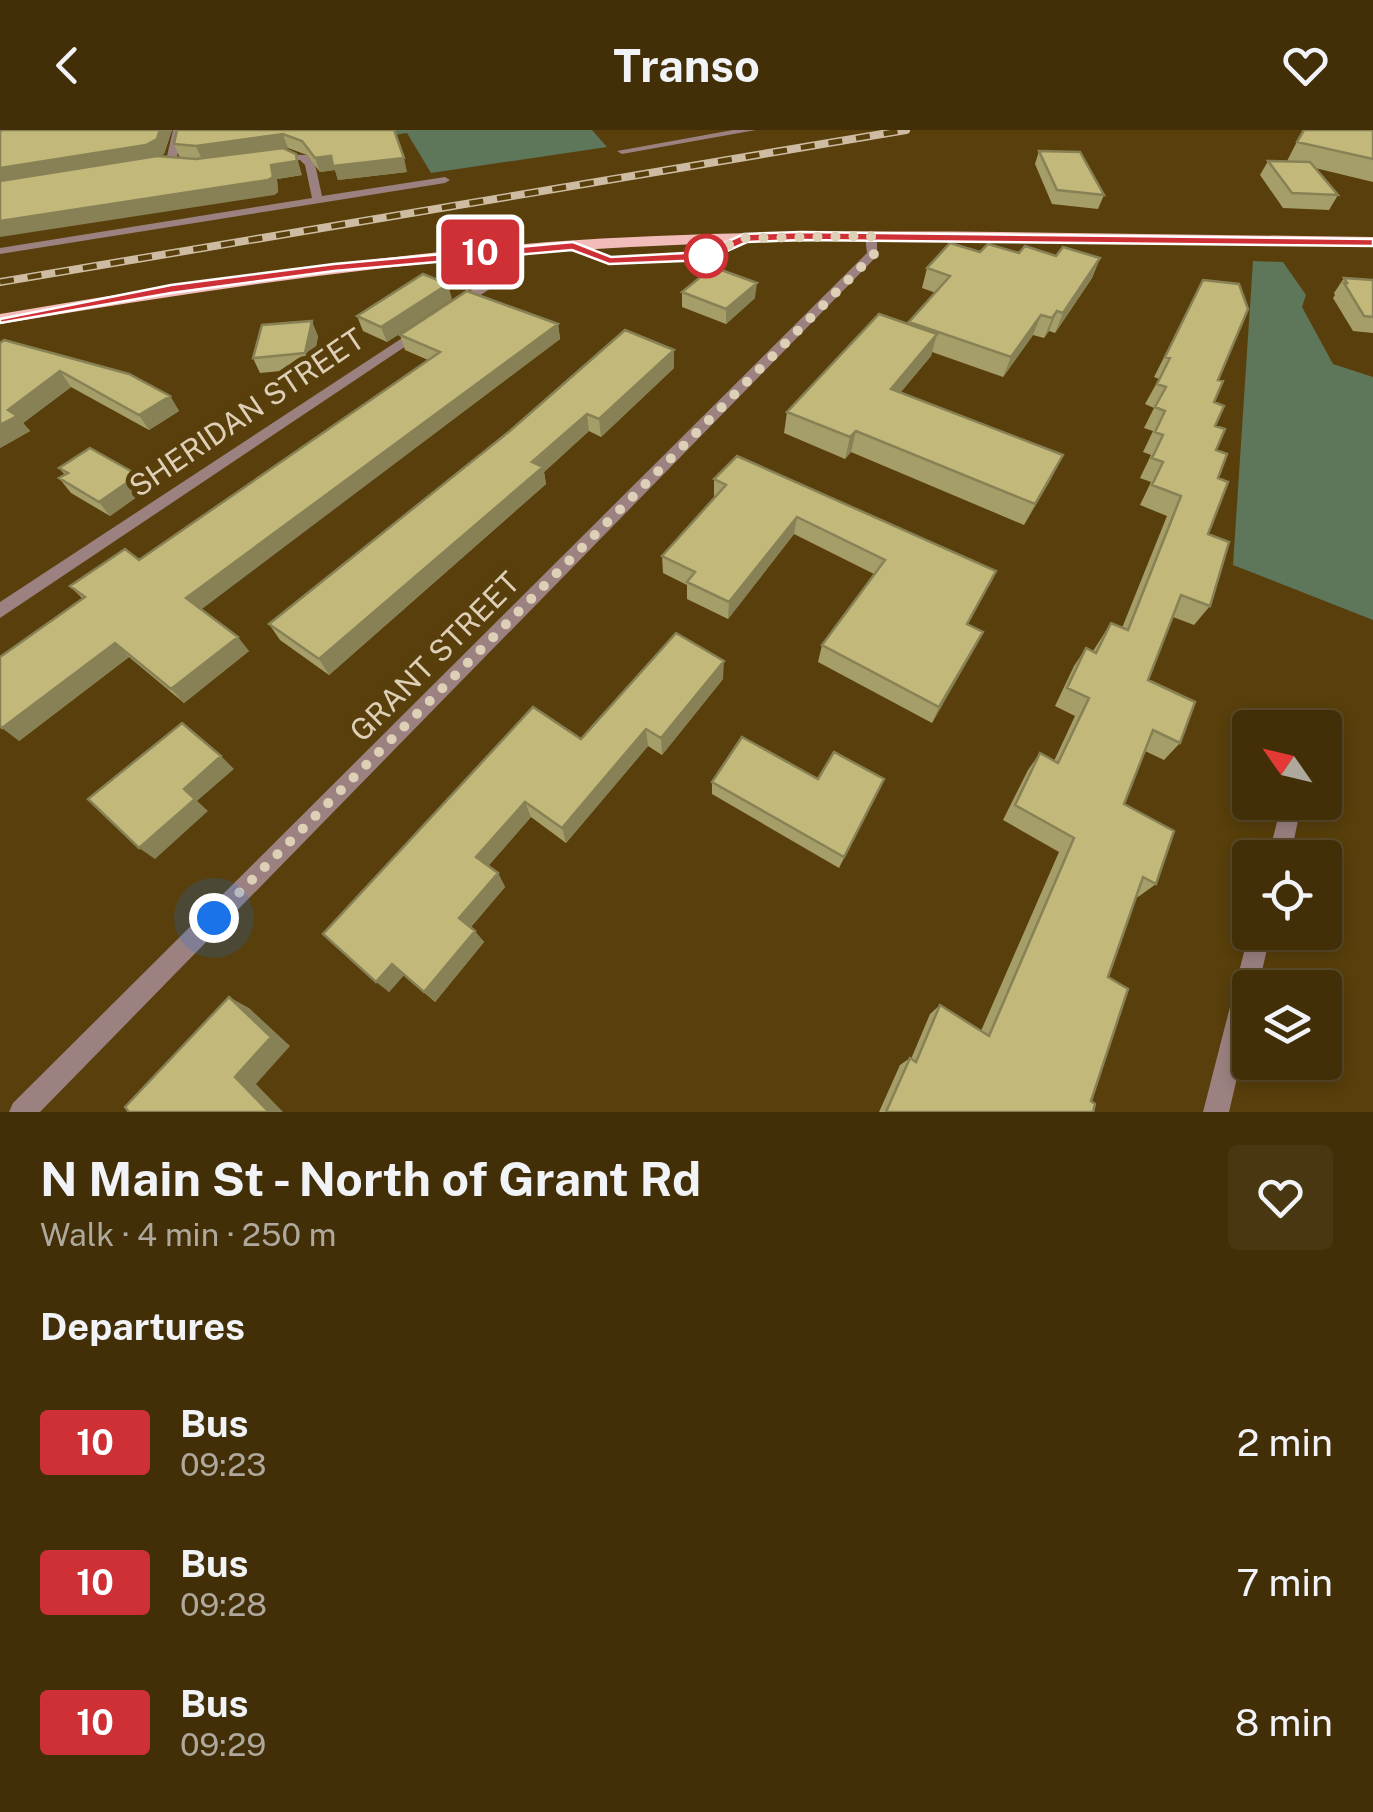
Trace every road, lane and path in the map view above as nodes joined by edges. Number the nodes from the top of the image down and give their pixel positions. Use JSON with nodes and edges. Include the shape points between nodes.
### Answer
{"nodes":[{"id":1,"x":178,"y":130,"type":"edge"},
{"id":2,"x":751,"y":130,"type":"edge"},
{"id":3,"x":622,"y":152,"type":"dead end"},
{"id":4,"x":254,"y":160,"type":"edge"},
{"id":5,"x":165,"y":162,"type":"junction"},
{"id":6,"x":185,"y":166,"type":"edge"},
{"id":7,"x":138,"y":170,"type":"edge"},
{"id":8,"x":445,"y":180,"type":"dead end"},
{"id":9,"x":318,"y":200,"type":"junction"},
{"id":10,"x":871,"y":236,"type":"junction"},
{"id":11,"x":1373,"y":242,"type":"edge"},
{"id":12,"x":507,"y":250,"type":"junction"},
{"id":13,"x":0,"y":251,"type":"edge"},
{"id":14,"x":446,"y":313,"type":"edge"},
{"id":15,"x":0,"y":319,"type":"edge"},
{"id":16,"x":429,"y":324,"type":"edge"},
{"id":17,"x":0,"y":612,"type":"edge"},
{"id":18,"x":1256,"y":950,"type":"edge"},
{"id":19,"x":22,"y":1112,"type":"edge"},
{"id":20,"x":1216,"y":1112,"type":"edge"}],
"edges":[{"from":1,"to":5,"type":"street"},
{"from":2,"to":3,"type":"street"},
{"from":4,"to":9,"type":"street","via":[[303,157]]},
{"from":5,"to":6,"type":"street"},
{"from":5,"to":7,"type":"street"},
{"from":8,"to":9,"type":"street"},
{"from":9,"to":13,"type":"street"},
{"from":10,"to":11,"type":"main road"},
{"from":10,"to":12,"type":"main road"},
{"from":10,"to":19,"type":"street","name":"GRANT STREET","via":[[874,254]]},
{"from":12,"to":14,"type":"street","via":[[505,273]]},
{"from":12,"to":15,"type":"main road","via":[[207,284]]},
{"from":16,"to":17,"type":"street","name":"SHERIDAN STREET"},
{"from":18,"to":20,"type":"street"}]}
